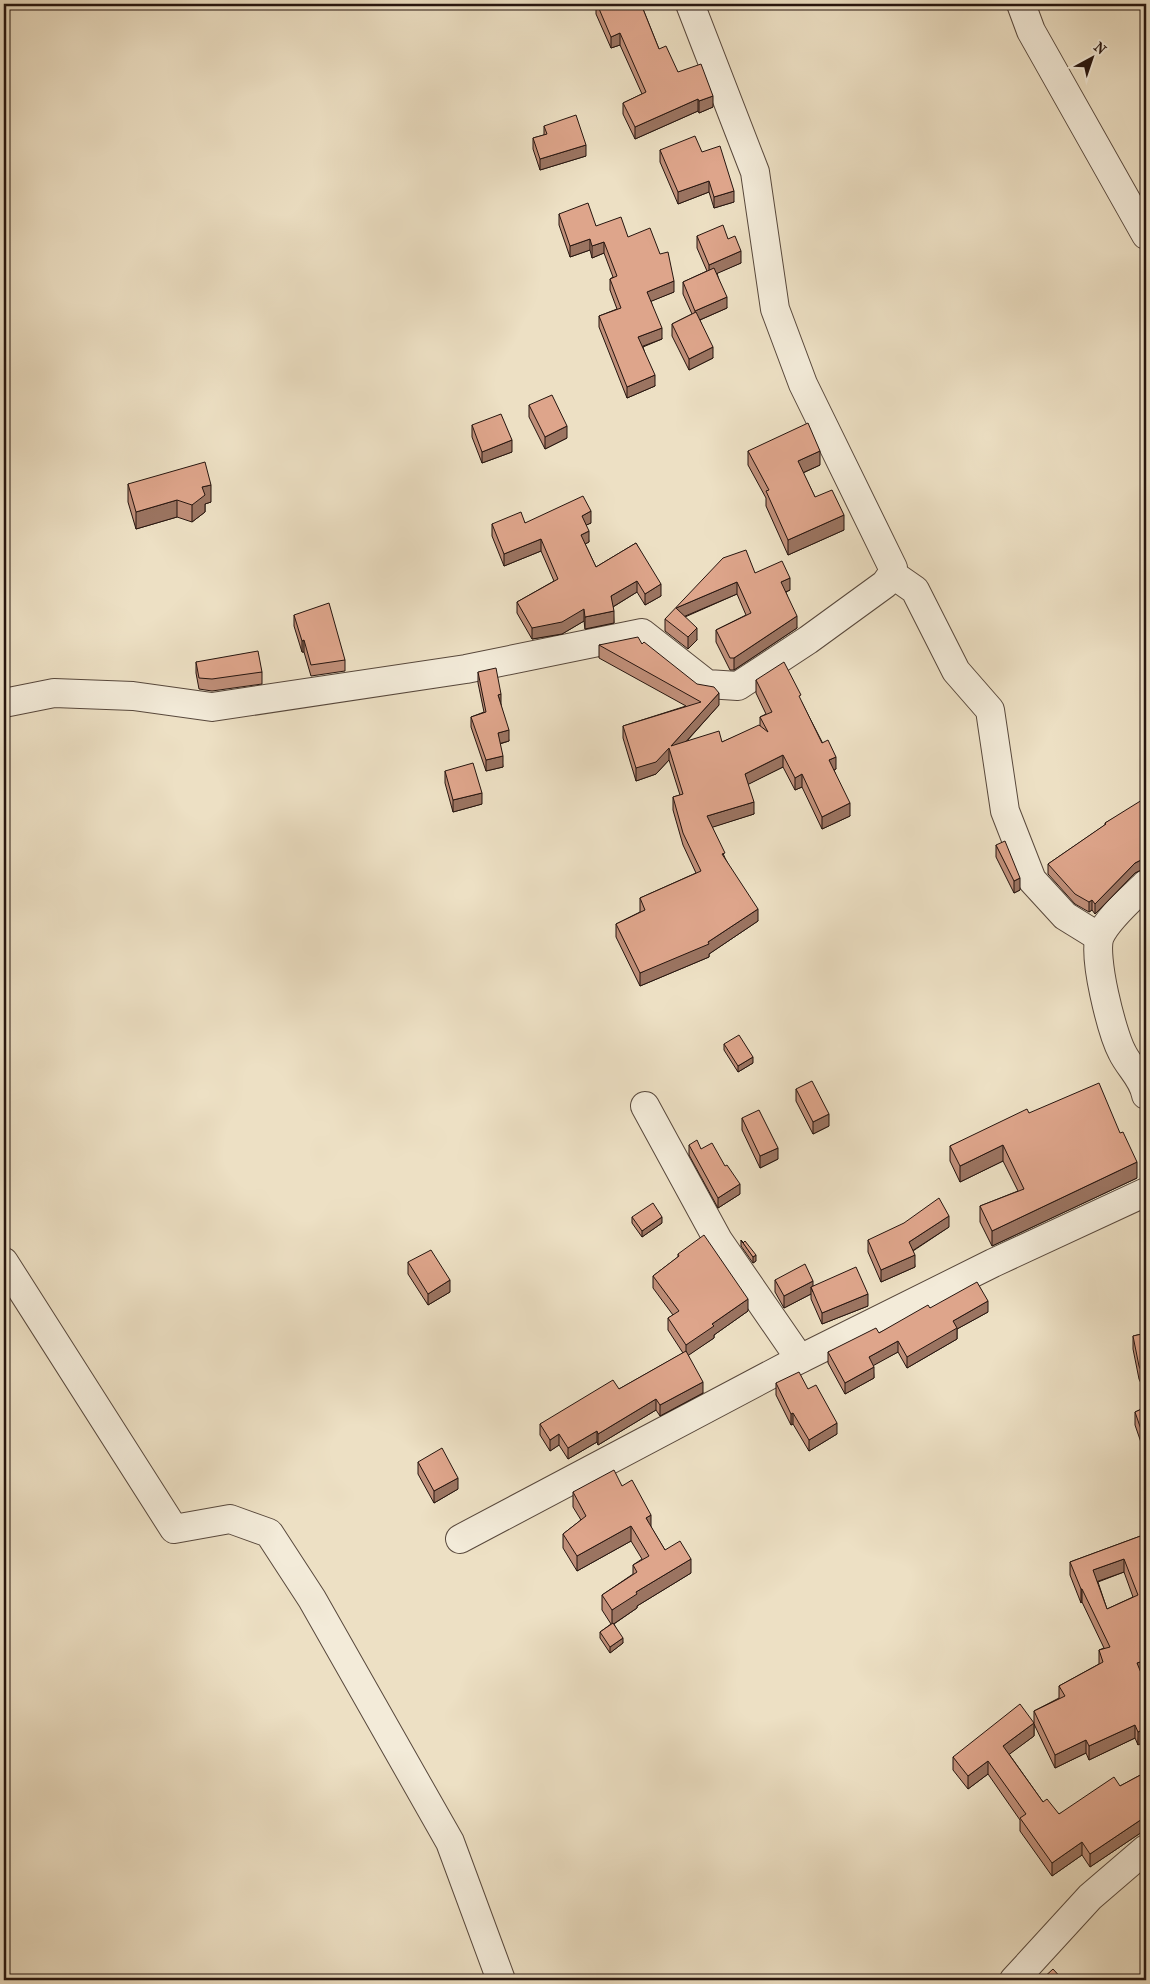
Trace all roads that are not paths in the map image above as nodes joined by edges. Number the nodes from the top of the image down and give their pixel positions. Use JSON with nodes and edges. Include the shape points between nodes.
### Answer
{"nodes":[{"id":1,"x":690,"y":4,"type":"edge"},
{"id":2,"x":1021,"y":4,"type":"edge"},
{"id":3,"x":1146,"y":235,"type":"edge"},
{"id":4,"x":892,"y":574,"type":"junction"},
{"id":5,"x":4,"y":703,"type":"edge"},
{"id":6,"x":1146,"y":884,"type":"edge"},
{"id":7,"x":1099,"y":937,"type":"junction"},
{"id":8,"x":1146,"y":1095,"type":"edge"},
{"id":9,"x":645,"y":1106,"type":"dead end"},
{"id":10,"x":1146,"y":1192,"type":"edge"},
{"id":11,"x":4,"y":1262,"type":"edge"},
{"id":12,"x":800,"y":1359,"type":"junction"},
{"id":13,"x":460,"y":1539,"type":"dead end"},
{"id":14,"x":1146,"y":1849,"type":"edge"},
{"id":15,"x":501,"y":1980,"type":"edge"},
{"id":16,"x":1014,"y":1980,"type":"edge"}],
"edges":[{"from":1,"to":4,"type":"street","via":[[755,172],[775,309],[802,384],[893,568]]},
{"from":2,"to":3,"type":"street","via":[[1032,31]]},
{"from":4,"to":5,"type":"street","via":[[885,584],[738,686],[707,684],[642,633],[466,668],[212,707],[133,696],[54,693]]},
{"from":4,"to":7,"type":"street","via":[[915,590],[956,671],[990,710],[1005,811],[1032,880],[1065,916]]},
{"from":6,"to":7,"type":"street","via":[[1120,909]]},
{"from":7,"to":8,"type":"street","via":[[1098,968],[1109,1014],[1121,1052],[1145,1086]]},
{"from":9,"to":12,"type":"street","via":[[718,1240]]},
{"from":10,"to":12,"type":"street"},
{"from":11,"to":15,"type":"street","via":[[174,1529],[230,1519],[269,1533],[312,1599],[450,1842]]},
{"from":12,"to":13,"type":"street"},
{"from":14,"to":16,"type":"street","via":[[1090,1897]]}]}
